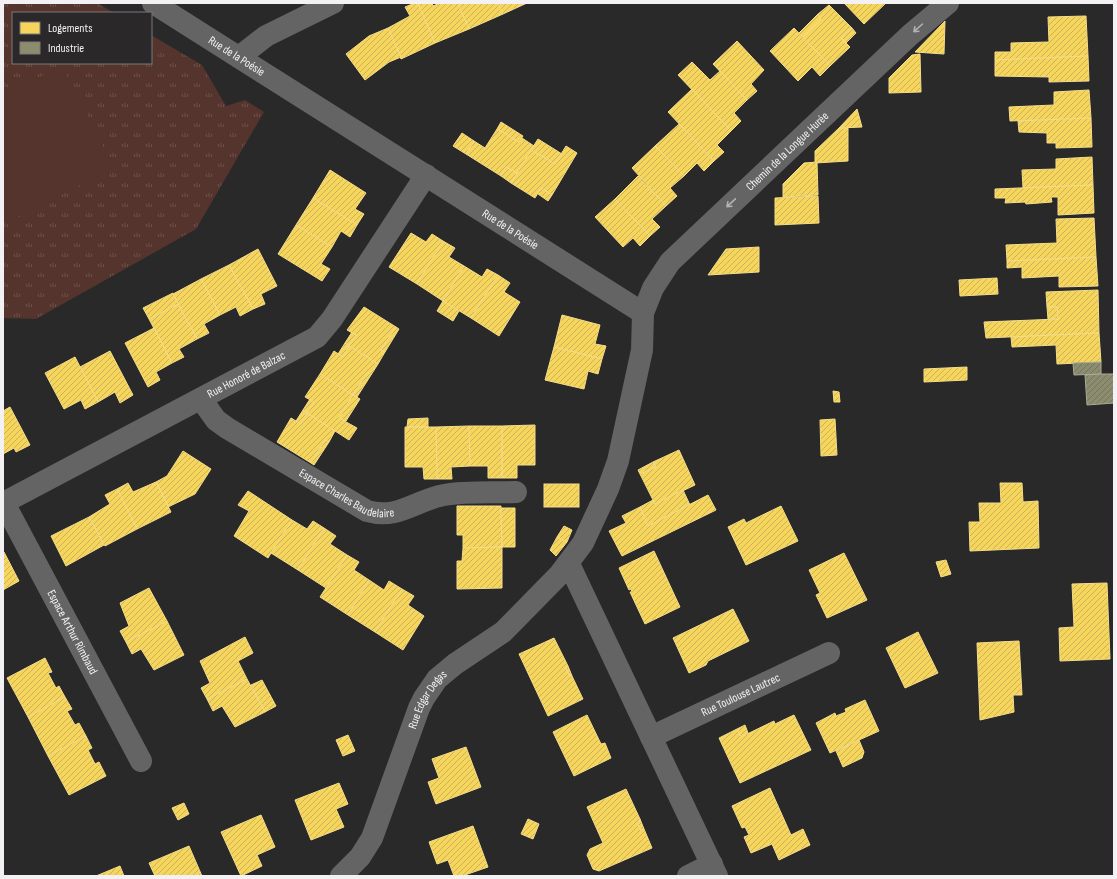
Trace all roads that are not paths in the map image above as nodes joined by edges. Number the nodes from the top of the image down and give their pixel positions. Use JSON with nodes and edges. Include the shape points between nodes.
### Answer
{"nodes":[{"id":1,"x":153,"y":3,"type":"edge"},
{"id":2,"x":333,"y":3,"type":"edge"},
{"id":3,"x":948,"y":3,"type":"edge"},
{"id":4,"x":239,"y":57,"type":"junction"},
{"id":5,"x":426,"y":175,"type":"junction"},
{"id":6,"x":643,"y":313,"type":"junction"},
{"id":7,"x":201,"y":399,"type":"junction"},
{"id":8,"x":516,"y":492,"type":"dead end"},
{"id":9,"x":4,"y":503,"type":"edge"},
{"id":10,"x":569,"y":564,"type":"junction"},
{"id":11,"x":829,"y":653,"type":"dead end"},
{"id":12,"x":651,"y":737,"type":"junction"},
{"id":13,"x":141,"y":760,"type":"dead end"},
{"id":14,"x":714,"y":870,"type":"edge"},
{"id":15,"x":342,"y":876,"type":"edge"},
{"id":16,"x":688,"y":876,"type":"edge"}],
"edges":[{"from":1,"to":4,"type":"street","name":"Rue de la Poésie"},
{"from":2,"to":4,"type":"street","via":[[266,36]]},
{"from":3,"to":6,"type":"street","name":"Chemin de la Longue Hurée","one_way":true,"via":[[910,35],[680,251],[658,282]]},
{"from":4,"to":5,"type":"street","name":"Rue de la Poésie"},
{"from":5,"to":6,"type":"street","name":"Rue de la Poésie"},
{"from":5,"to":7,"type":"street","name":"Rue Honoré de Balzac","via":[[325,329],[305,344]]},
{"from":6,"to":10,"type":"street","via":[[642,350],[618,461],[588,533]]},
{"from":7,"to":8,"type":"street","name":"Espace Charles Baudelaire","via":[[216,420],[227,428],[356,506],[373,513],[389,514],[452,494]]},
{"from":7,"to":9,"type":"street","name":"Rue Honoré de Balzac"},
{"from":9,"to":13,"type":"street","name":"Espace Arthur Rimbaud"},
{"from":10,"to":12,"type":"street"},
{"from":10,"to":15,"type":"street","name":"Rue Edgar Degas","via":[[503,632],[446,671],[430,689],[419,708],[372,838],[360,857]]},
{"from":11,"to":12,"type":"street","name":"Rue Toulouse Lautrec"},
{"from":12,"to":14,"type":"street"},
{"from":14,"to":16,"type":"street"}]}
